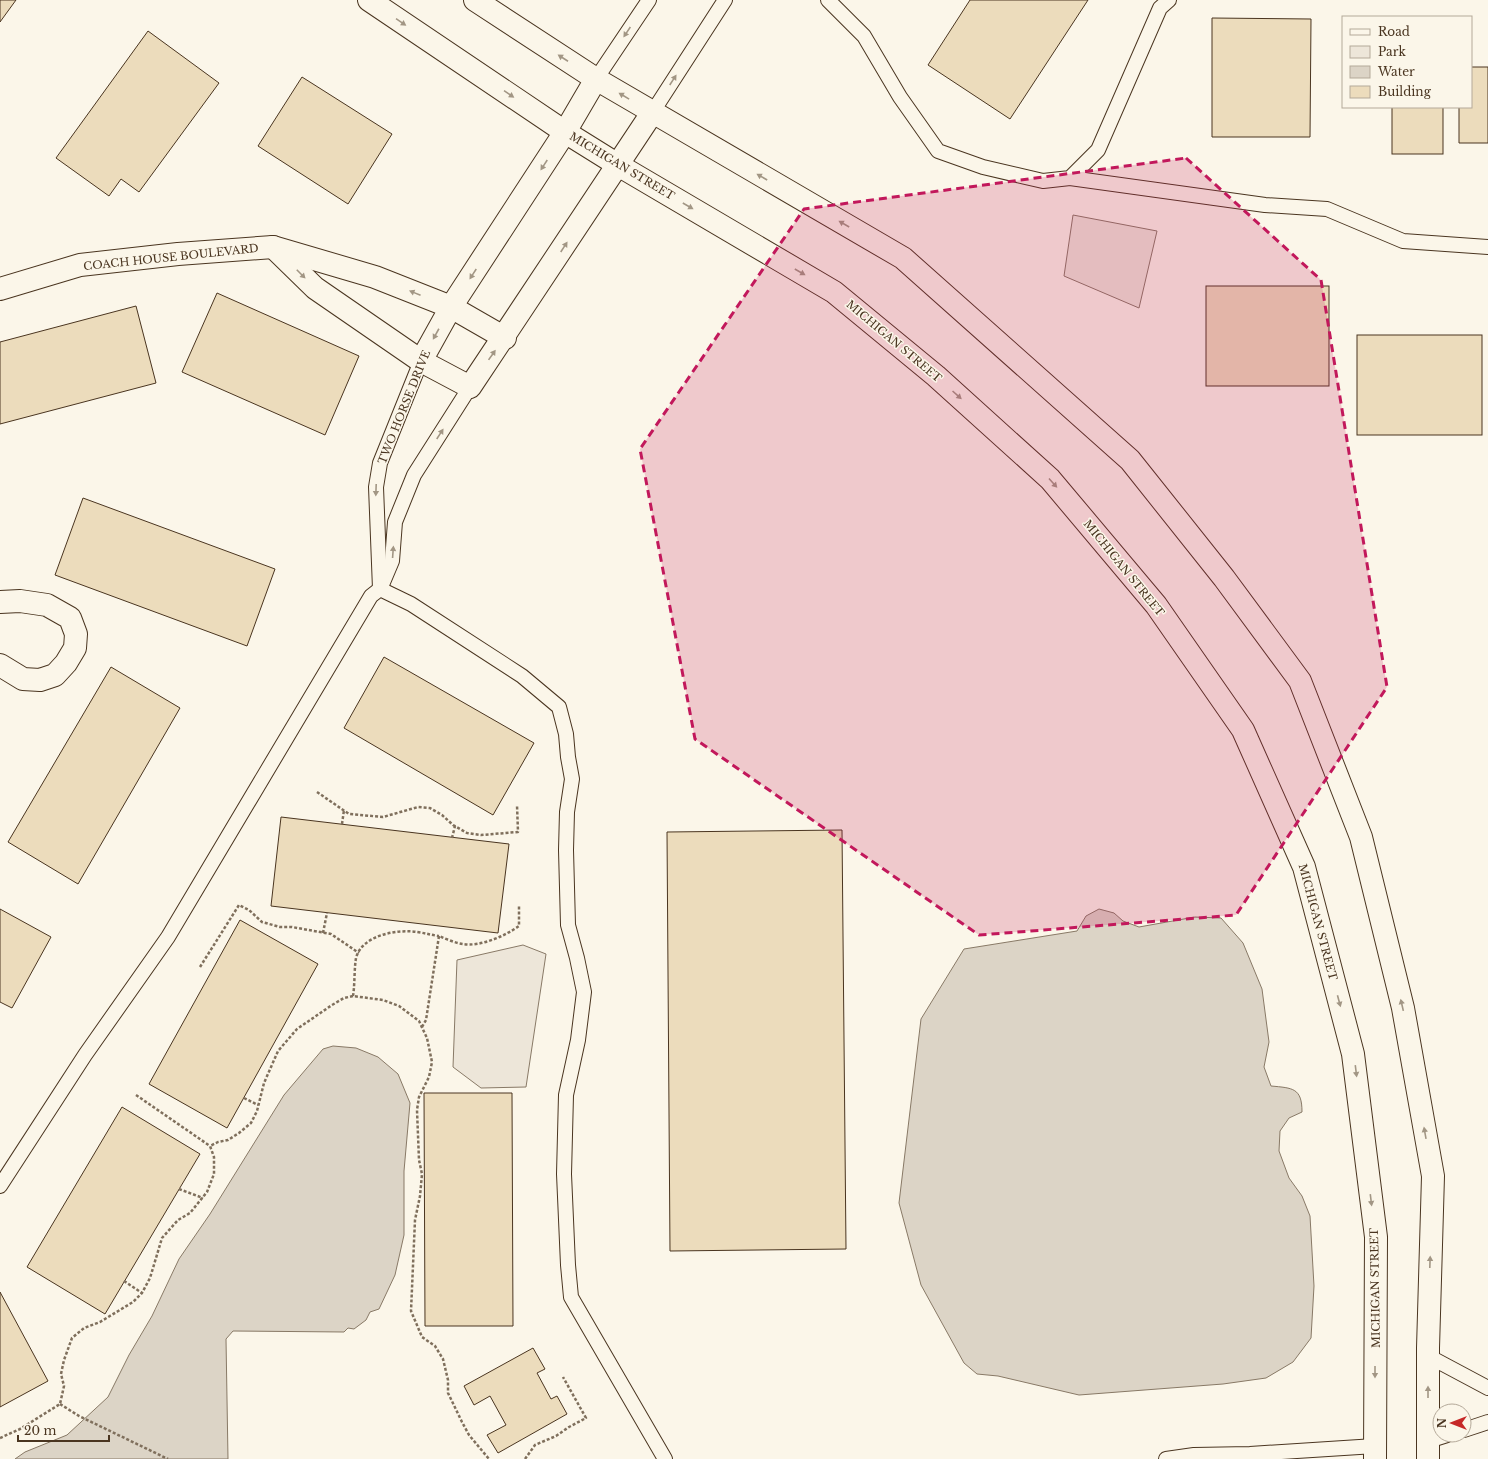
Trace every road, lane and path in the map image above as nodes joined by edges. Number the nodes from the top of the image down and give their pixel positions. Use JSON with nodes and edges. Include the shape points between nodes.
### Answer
{"nodes":[{"id":1,"x":369,"y":0,"type":"edge"},
{"id":2,"x":475,"y":0,"type":"edge"},
{"id":3,"x":649,"y":0,"type":"edge"},
{"id":4,"x":725,"y":0,"type":"edge"},
{"id":5,"x":828,"y":0,"type":"edge"},
{"id":6,"x":1169,"y":0,"type":"edge"},
{"id":7,"x":596,"y":79,"type":"junction"},
{"id":8,"x":652,"y":113,"type":"junction"},
{"id":9,"x":565,"y":132,"type":"junction"},
{"id":10,"x":618,"y":165,"type":"junction"},
{"id":11,"x":1070,"y":178,"type":"junction"},
{"id":12,"x":273,"y":247,"type":"junction"},
{"id":13,"x":1488,"y":248,"type":"edge"},
{"id":14,"x":0,"y":289,"type":"edge"},
{"id":15,"x":451,"y":307,"type":"junction"},
{"id":16,"x":505,"y":338,"type":"junction"},
{"id":17,"x":421,"y":361,"type":"junction"},
{"id":18,"x":470,"y":387,"type":"junction"},
{"id":19,"x":380,"y":589,"type":"junction"},
{"id":20,"x":0,"y":602,"type":"edge"},
{"id":21,"x":0,"y":665,"type":"edge"},
{"id":22,"x":317,"y":792,"type":"dead end"},
{"id":23,"x":517,"y":805,"type":"dead end"},
{"id":24,"x":344,"y":810,"type":"junction"},
{"id":25,"x":342,"y":824,"type":"dead end"},
{"id":26,"x":455,"y":826,"type":"junction"},
{"id":27,"x":452,"y":838,"type":"dead end"},
{"id":28,"x":519,"y":905,"type":"dead end"},
{"id":29,"x":327,"y":913,"type":"dead end"},
{"id":30,"x":323,"y":933,"type":"junction"},
{"id":31,"x":439,"y":936,"type":"junction"},
{"id":32,"x":359,"y":952,"type":"junction"},
{"id":33,"x":200,"y":967,"type":"dead end"},
{"id":34,"x":353,"y":996,"type":"junction"},
{"id":35,"x":422,"y":1027,"type":"junction"},
{"id":36,"x":136,"y":1095,"type":"dead end"},
{"id":37,"x":244,"y":1098,"type":"dead end"},
{"id":38,"x":258,"y":1105,"type":"junction"},
{"id":39,"x":210,"y":1146,"type":"junction"},
{"id":40,"x":0,"y":1186,"type":"edge"},
{"id":41,"x":179,"y":1189,"type":"dead end"},
{"id":42,"x":202,"y":1198,"type":"junction"},
{"id":43,"x":124,"y":1282,"type":"dead end"},
{"id":44,"x":142,"y":1293,"type":"junction"},
{"id":45,"x":1428,"y":1356,"type":"junction"},
{"id":46,"x":563,"y":1377,"type":"dead end"},
{"id":47,"x":1488,"y":1388,"type":"edge"},
{"id":48,"x":60,"y":1404,"type":"junction"},
{"id":49,"x":1488,"y":1422,"type":"edge"},
{"id":50,"x":1472,"y":1427,"type":"edge"},
{"id":51,"x":0,"y":1438,"type":"edge"},
{"id":52,"x":1435,"y":1445,"type":"edge"},
{"id":53,"x":1375,"y":1453,"type":"edge"},
{"id":54,"x":168,"y":1459,"type":"edge"},
{"id":55,"x":489,"y":1459,"type":"edge"},
{"id":56,"x":525,"y":1459,"type":"edge"},
{"id":57,"x":665,"y":1459,"type":"edge"},
{"id":58,"x":1166,"y":1459,"type":"edge"}],
"edges":[{"from":1,"to":9,"type":"street","name":"MICHIGAN STREET","one_way":true},
{"from":7,"to":2,"type":"street","one_way":true},
{"from":3,"to":7,"type":"lane","one_way":true},
{"from":8,"to":4,"type":"lane","one_way":true},
{"from":5,"to":11,"type":"lane","via":[[864,36],[900,97],[938,151],[982,167],[1043,181]]},
{"from":6,"to":11,"type":"lane","via":[[1160,8],[1098,150]]},
{"from":8,"to":7,"type":"street","one_way":true},
{"from":7,"to":9,"type":"street","name":"TWO HORSE DRIVE"},
{"from":8,"to":10,"type":"street"},
{"from":45,"to":8,"type":"street","one_way":true,"via":[[1433,1176],[1405,1019],[1361,837],[1300,681],[1224,578],[1130,460],[903,258]]},
{"from":9,"to":10,"type":"street","name":"MICHIGAN STREET"},
{"from":9,"to":15,"type":"street","name":"TWO HORSE DRIVE","one_way":true},
{"from":16,"to":10,"type":"street","one_way":true},
{"from":10,"to":53,"type":"street","name":"MICHIGAN STREET","one_way":true,"via":[[834,292],[936,376],[1045,474],[1156,604],[1243,730],[1304,867],[1353,1054],[1376,1237]]},
{"from":11,"to":13,"type":"lane","via":[[1266,205],[1327,209],[1403,241]]},
{"from":12,"to":14,"type":"street","name":"COACH HOUSE BOULEVARD","via":[[80,265]]},
{"from":15,"to":12,"type":"street","name":"COACH HOUSE BOULEVARD","one_way":true,"via":[[375,277]]},
{"from":12,"to":17,"type":"street","name":"COACH HOUSE BOULEVARD","one_way":true,"via":[[315,288]]},
{"from":15,"to":16,"type":"street","name":"COACH HOUSE BOULEVARD"},
{"from":15,"to":17,"type":"street","name":"TWO HORSE DRIVE","one_way":true},
{"from":18,"to":16,"type":"street","one_way":true},
{"from":17,"to":18,"type":"street","name":"COACH HOUSE BOULEVARD"},
{"from":17,"to":19,"type":"lane","name":"TWO HORSE DRIVE","one_way":true,"via":[[380,463],[376,487]]},
{"from":19,"to":18,"type":"lane","one_way":true,"via":[[392,561],[395,522],[414,475]]},
{"from":19,"to":40,"type":"lane","via":[[371,596],[168,937],[85,1055]]},
{"from":19,"to":57,"type":"lane","via":[[411,604],[522,676],[559,707],[566,734],[572,778],[567,812],[568,925],[584,992],[578,1040],[566,1095],[564,1174],[571,1297]]},
{"from":20,"to":21,"type":"street","via":[[47,604],[70,618],[76,634],[75,648],[55,675],[40,680],[23,679]]},
{"from":22,"to":24,"type":"path"},
{"from":23,"to":26,"type":"path","via":[[518,832],[481,835],[467,833]]},
{"from":24,"to":25,"type":"path"},
{"from":24,"to":26,"type":"path","via":[[349,814],[383,817],[418,807],[430,808]]},
{"from":26,"to":27,"type":"path"},
{"from":28,"to":31,"type":"path","via":[[519,926],[490,941],[463,944]]},
{"from":29,"to":30,"type":"path"},
{"from":30,"to":32,"type":"path","via":[[331,934]]},
{"from":30,"to":33,"type":"path","via":[[262,922],[239,905]]},
{"from":31,"to":32,"type":"path","via":[[400,932],[369,941]]},
{"from":31,"to":35,"type":"path","via":[[426,1020]]},
{"from":32,"to":34,"type":"path","via":[[356,958]]},
{"from":34,"to":35,"type":"path","via":[[383,1000],[399,1006],[419,1021]]},
{"from":34,"to":38,"type":"path","via":[[344,998],[296,1029],[278,1051],[264,1083]]},
{"from":35,"to":55,"type":"path","via":[[432,1062],[417,1110],[422,1174],[415,1220],[411,1311],[422,1337],[435,1346],[443,1359],[448,1393],[462,1422],[469,1435]]},
{"from":36,"to":39,"type":"path"},
{"from":37,"to":38,"type":"path"},
{"from":38,"to":39,"type":"path","via":[[251,1123],[228,1140]]},
{"from":39,"to":42,"type":"path","via":[[214,1157],[214,1174]]},
{"from":41,"to":42,"type":"path"},
{"from":42,"to":44,"type":"path","via":[[190,1213],[178,1220],[162,1238],[150,1278]]},
{"from":43,"to":44,"type":"path"},
{"from":44,"to":48,"type":"path","via":[[133,1302],[100,1322],[84,1328],[72,1338],[61,1374],[64,1386]]},
{"from":45,"to":47,"type":"lane"},
{"from":52,"to":45,"type":"street","one_way":true},
{"from":46,"to":56,"type":"path","via":[[586,1418],[535,1445]]},
{"from":48,"to":51,"type":"path","via":[[20,1429]]},
{"from":48,"to":54,"type":"path","via":[[79,1416]]},
{"from":49,"to":50,"type":"lane"},
{"from":53,"to":58,"type":"lane","via":[[1250,1454]]}]}
